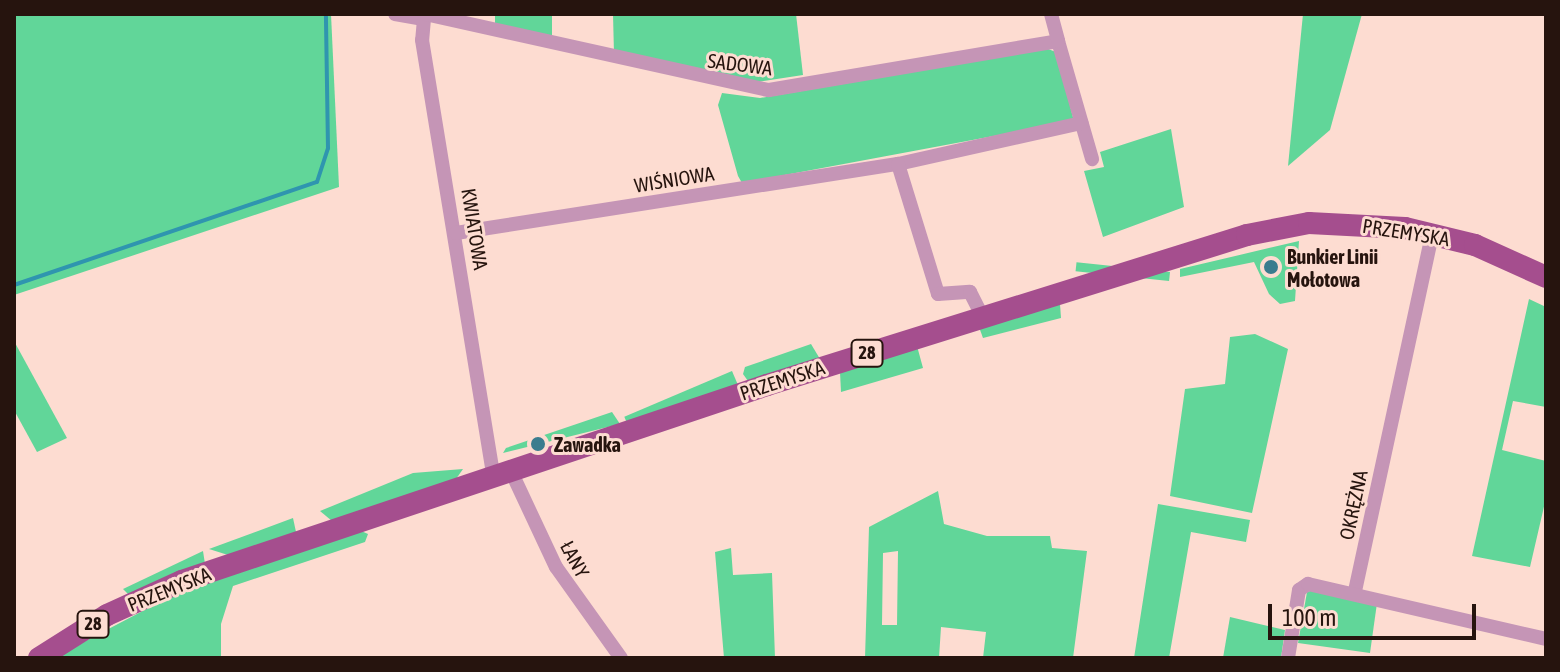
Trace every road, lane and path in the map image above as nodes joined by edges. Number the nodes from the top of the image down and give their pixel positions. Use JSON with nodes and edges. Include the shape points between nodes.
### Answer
{"nodes":[{"id":1,"x":395,"y":14,"type":"edge"},
{"id":2,"x":1051,"y":14,"type":"edge"},
{"id":3,"x":424,"y":16,"type":"edge"},
{"id":4,"x":1058,"y":41,"type":"junction"},
{"id":5,"x":1081,"y":123,"type":"junction"},
{"id":6,"x":1092,"y":159,"type":"dead end"},
{"id":7,"x":898,"y":164,"type":"junction"},
{"id":8,"x":456,"y":233,"type":"junction"},
{"id":9,"x":1432,"y":234,"type":"junction"},
{"id":10,"x":1546,"y":277,"type":"edge"},
{"id":11,"x":982,"y":316,"type":"junction"},
{"id":12,"x":502,"y":472,"type":"junction"},
{"id":13,"x":1355,"y":591,"type":"junction"},
{"id":14,"x":1546,"y":639,"type":"edge"},
{"id":15,"x":39,"y":658,"type":"edge"},
{"id":16,"x":621,"y":658,"type":"edge"},
{"id":17,"x":1288,"y":658,"type":"edge"}],
"edges":[{"from":1,"to":3,"type":"street"},
{"from":2,"to":4,"type":"street"},
{"from":3,"to":4,"type":"street","name":"SADOWA","via":[[769,90]]},
{"from":3,"to":8,"type":"street","name":"KWIATOWA","via":[[422,40]]},
{"from":4,"to":5,"type":"street"},
{"from":5,"to":6,"type":"street"},
{"from":5,"to":7,"type":"street","name":"WIŚNIOWA"},
{"from":7,"to":8,"type":"street","name":"WIŚNIOWA"},
{"from":7,"to":11,"type":"street","via":[[938,294],[970,292]]},
{"from":8,"to":12,"type":"street","name":"KWIATOWA"},
{"from":9,"to":10,"type":"main road","name":"PRZEMYSKA","number":"28","via":[[1500,254]]},
{"from":9,"to":11,"type":"main road","name":"PRZEMYSKA","number":"28","via":[[1367,223],[1271,230]]},
{"from":9,"to":13,"type":"street","name":"OKRĘŻNA"},
{"from":11,"to":12,"type":"main road","name":"PRZEMYSKA","number":"28"},
{"from":12,"to":15,"type":"main road","name":"PRZEMYSKA","number":"28","via":[[182,581],[107,615]]},
{"from":12,"to":16,"type":"street","name":"ŁANY","via":[[556,567]]},
{"from":13,"to":14,"type":"street"},
{"from":13,"to":17,"type":"street","via":[[1325,584],[1299,590]]}]}
